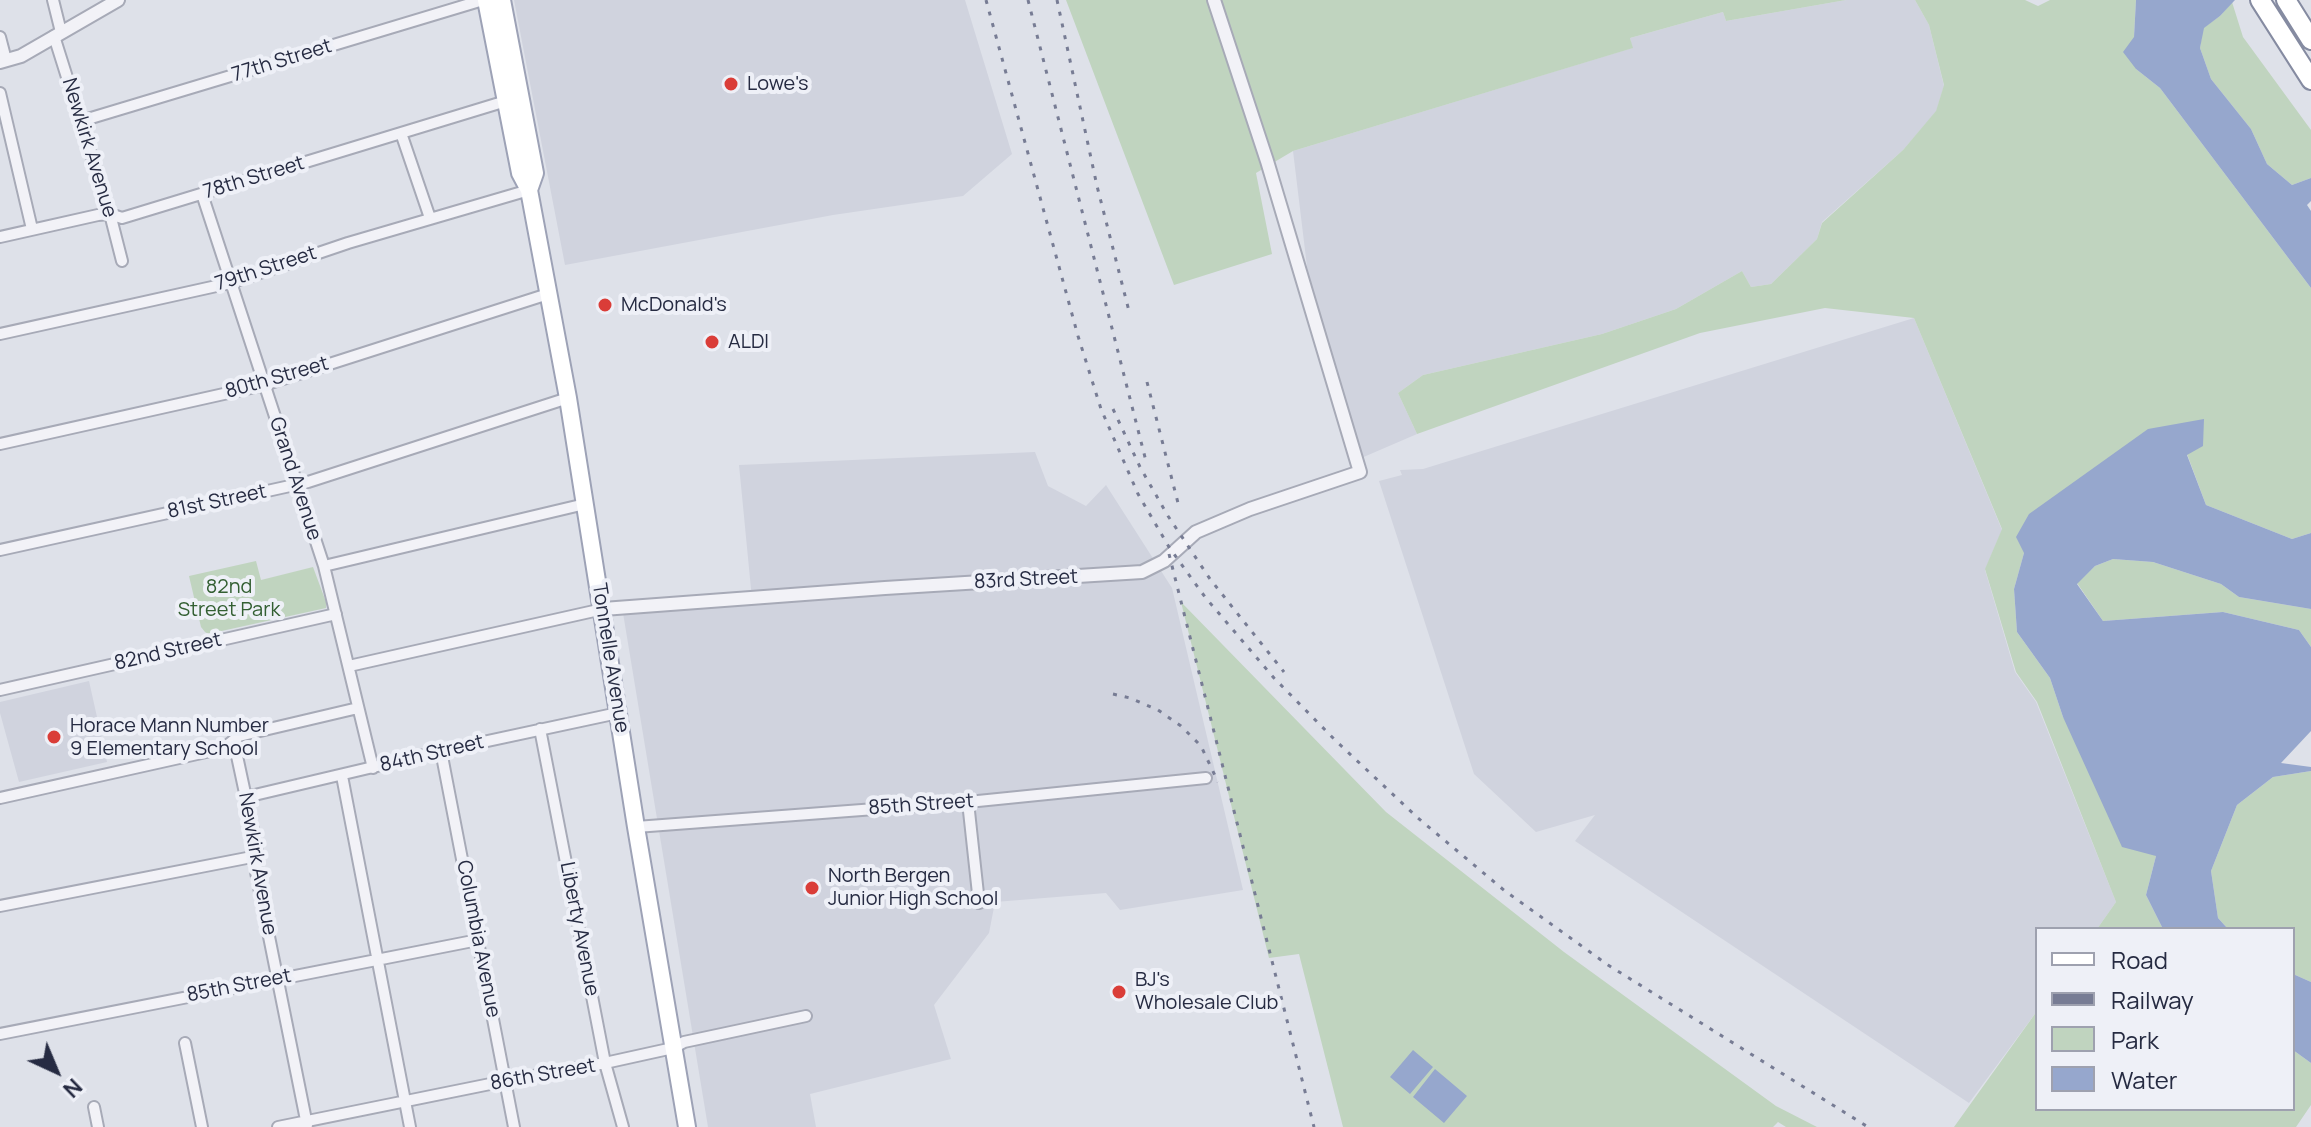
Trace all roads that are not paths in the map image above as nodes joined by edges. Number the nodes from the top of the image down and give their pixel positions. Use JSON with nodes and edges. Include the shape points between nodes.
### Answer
{"nodes":[{"id":1,"x":53,"y":0,"type":"edge"},
{"id":2,"x":484,"y":0,"type":"edge"},
{"id":3,"x":502,"y":0,"type":"edge"},
{"id":4,"x":1214,"y":0,"type":"edge"},
{"id":5,"x":2286,"y":0,"type":"edge"},
{"id":6,"x":115,"y":1,"type":"edge"},
{"id":7,"x":2261,"y":1,"type":"edge"},
{"id":8,"x":58,"y":34,"type":"junction"},
{"id":9,"x":0,"y":37,"type":"edge"},
{"id":10,"x":2311,"y":40,"type":"edge"},
{"id":11,"x":3,"y":61,"type":"edge"},
{"id":12,"x":2311,"y":80,"type":"edge"},
{"id":13,"x":0,"y":93,"type":"edge"},
{"id":14,"x":506,"y":101,"type":"junction"},
{"id":15,"x":81,"y":121,"type":"junction"},
{"id":16,"x":401,"y":133,"type":"junction"},
{"id":17,"x":529,"y":190,"type":"junction"},
{"id":18,"x":202,"y":194,"type":"junction"},
{"id":19,"x":110,"y":214,"type":"junction"},
{"id":20,"x":430,"y":218,"type":"junction"},
{"id":21,"x":32,"y":229,"type":"junction"},
{"id":22,"x":0,"y":237,"type":"edge"},
{"id":23,"x":122,"y":261,"type":"dead end"},
{"id":24,"x":230,"y":283,"type":"junction"},
{"id":25,"x":548,"y":294,"type":"junction"},
{"id":26,"x":0,"y":334,"type":"edge"},
{"id":27,"x":264,"y":385,"type":"junction"},
{"id":28,"x":568,"y":398,"type":"junction"},
{"id":29,"x":0,"y":444,"type":"edge"},
{"id":30,"x":297,"y":484,"type":"junction"},
{"id":31,"x":585,"y":504,"type":"junction"},
{"id":32,"x":0,"y":550,"type":"edge"},
{"id":33,"x":324,"y":566,"type":"junction"},
{"id":34,"x":603,"y":609,"type":"junction"},
{"id":35,"x":336,"y":614,"type":"junction"},
{"id":36,"x":349,"y":666,"type":"junction"},
{"id":37,"x":0,"y":690,"type":"edge"},
{"id":38,"x":358,"y":708,"type":"junction"},
{"id":39,"x":618,"y":713,"type":"junction"},
{"id":40,"x":540,"y":729,"type":"junction"},
{"id":41,"x":234,"y":742,"type":"junction"},
{"id":42,"x":441,"y":751,"type":"junction"},
{"id":43,"x":373,"y":768,"type":"junction"},
{"id":44,"x":342,"y":776,"type":"junction"},
{"id":45,"x":1206,"y":778,"type":"dead end"},
{"id":46,"x":246,"y":797,"type":"junction"},
{"id":47,"x":0,"y":798,"type":"edge"},
{"id":48,"x":968,"y":802,"type":"junction"},
{"id":49,"x":636,"y":827,"type":"junction"},
{"id":50,"x":257,"y":856,"type":"junction"},
{"id":51,"x":979,"y":903,"type":"dead end"},
{"id":52,"x":0,"y":906,"type":"edge"},
{"id":53,"x":478,"y":940,"type":"junction"},
{"id":54,"x":378,"y":959,"type":"junction"},
{"id":55,"x":277,"y":979,"type":"junction"},
{"id":56,"x":806,"y":1016,"type":"dead end"},
{"id":57,"x":0,"y":1034,"type":"edge"},
{"id":58,"x":185,"y":1043,"type":"dead end"},
{"id":59,"x":673,"y":1048,"type":"junction"},
{"id":60,"x":605,"y":1063,"type":"junction"},
{"id":61,"x":505,"y":1081,"type":"junction"},
{"id":62,"x":405,"y":1101,"type":"junction"},
{"id":63,"x":94,"y":1107,"type":"dead end"},
{"id":64,"x":306,"y":1124,"type":"edge"},
{"id":65,"x":98,"y":1127,"type":"edge"},
{"id":66,"x":202,"y":1127,"type":"edge"},
{"id":67,"x":278,"y":1127,"type":"edge"},
{"id":68,"x":410,"y":1127,"type":"edge"},
{"id":69,"x":514,"y":1127,"type":"edge"},
{"id":70,"x":623,"y":1127,"type":"edge"},
{"id":71,"x":687,"y":1127,"type":"edge"}],
"edges":[{"from":1,"to":8,"type":"street","name":"Newkirk Avenue"},
{"from":2,"to":14,"type":"main road","name":"Tonnelle Avenue"},
{"from":2,"to":15,"type":"street","name":"77th Street"},
{"from":3,"to":17,"type":"main road","name":"Tonnelle Avenue","via":[[535,173]]},
{"from":4,"to":34,"type":"street","name":"83rd Street","via":[[1360,472],[1206,527],[1142,572]]},
{"from":5,"to":10,"type":"highway"},
{"from":6,"to":8,"type":"street"},
{"from":7,"to":12,"type":"highway"},
{"from":8,"to":11,"type":"street"},
{"from":8,"to":15,"type":"street","name":"Newkirk Avenue"},
{"from":9,"to":11,"type":"street"},
{"from":13,"to":21,"type":"street"},
{"from":14,"to":16,"type":"street","name":"78th Street"},
{"from":14,"to":17,"type":"main road","name":"Tonnelle Avenue","via":[[520,173]]},
{"from":15,"to":19,"type":"street","name":"Newkirk Avenue"},
{"from":16,"to":18,"type":"street","name":"78th Street"},
{"from":16,"to":20,"type":"street"},
{"from":17,"to":20,"type":"street","name":"79th Street"},
{"from":17,"to":25,"type":"main road","name":"Tonnelle Avenue"},
{"from":18,"to":19,"type":"street","name":"78th Street","via":[[122,218]]},
{"from":18,"to":24,"type":"street","name":"Grand Avenue"},
{"from":19,"to":21,"type":"street","name":"78th Street"},
{"from":19,"to":23,"type":"street","name":"Newkirk Avenue"},
{"from":20,"to":24,"type":"street","name":"79th Street"},
{"from":21,"to":22,"type":"street","name":"78th Street"},
{"from":24,"to":26,"type":"street","name":"79th Street"},
{"from":24,"to":27,"type":"street","name":"Grand Avenue"},
{"from":25,"to":27,"type":"street","name":"80th Street"},
{"from":25,"to":28,"type":"main road","name":"Tonnelle Avenue"},
{"from":27,"to":29,"type":"street","name":"80th Street"},
{"from":27,"to":30,"type":"street","name":"Grand Avenue"},
{"from":28,"to":30,"type":"street","name":"81st Street"},
{"from":28,"to":31,"type":"main road","name":"Tonnelle Avenue"},
{"from":30,"to":32,"type":"street","name":"81st Street"},
{"from":30,"to":33,"type":"street","name":"Grand Avenue"},
{"from":31,"to":33,"type":"street"},
{"from":31,"to":34,"type":"main road","name":"Tonnelle Avenue"},
{"from":33,"to":35,"type":"street","name":"Grand Avenue"},
{"from":34,"to":36,"type":"street","name":"83rd Street"},
{"from":34,"to":39,"type":"main road","name":"Tonnelle Avenue"},
{"from":35,"to":36,"type":"street","name":"Grand Avenue"},
{"from":35,"to":37,"type":"street","name":"82nd Street"},
{"from":36,"to":38,"type":"street","name":"Grand Avenue"},
{"from":38,"to":41,"type":"street","via":[[239,736]]},
{"from":38,"to":43,"type":"street","name":"Grand Avenue"},
{"from":39,"to":40,"type":"street","name":"84th Street"},
{"from":39,"to":49,"type":"main road","name":"Tonnelle Avenue"},
{"from":40,"to":42,"type":"street","name":"84th Street"},
{"from":40,"to":60,"type":"street","name":"Liberty Avenue"},
{"from":41,"to":46,"type":"street","name":"Newkirk Avenue"},
{"from":41,"to":47,"type":"street"},
{"from":42,"to":43,"type":"street","name":"84th Street"},
{"from":42,"to":53,"type":"street","name":"Columbia Avenue"},
{"from":43,"to":44,"type":"street","name":"84th Street"},
{"from":44,"to":46,"type":"street","name":"84th Street"},
{"from":44,"to":54,"type":"street"},
{"from":45,"to":48,"type":"street","name":"85th Street"},
{"from":46,"to":50,"type":"street","name":"Newkirk Avenue"},
{"from":48,"to":49,"type":"street","name":"85th Street"},
{"from":48,"to":51,"type":"street"},
{"from":49,"to":59,"type":"main road","name":"Tonnelle Avenue"},
{"from":50,"to":52,"type":"street"},
{"from":50,"to":55,"type":"street","name":"Newkirk Avenue"},
{"from":53,"to":54,"type":"street","name":"85th Street"},
{"from":53,"to":61,"type":"street","name":"Columbia Avenue"},
{"from":54,"to":55,"type":"street","name":"85th Street"},
{"from":54,"to":62,"type":"street"},
{"from":55,"to":57,"type":"street","name":"85th Street"},
{"from":55,"to":64,"type":"street","name":"Newkirk Avenue"},
{"from":56,"to":59,"type":"street","name":"86th Street"},
{"from":58,"to":66,"type":"street"},
{"from":59,"to":60,"type":"street","name":"86th Street"},
{"from":59,"to":71,"type":"main road","name":"Tonnelle Avenue"},
{"from":60,"to":61,"type":"street","name":"86th Street"},
{"from":60,"to":70,"type":"street","name":"Liberty Avenue"},
{"from":61,"to":62,"type":"street","name":"86th Street"},
{"from":61,"to":69,"type":"street","name":"Columbia Avenue"},
{"from":62,"to":64,"type":"street","name":"86th Street"},
{"from":62,"to":68,"type":"street"},
{"from":63,"to":65,"type":"street"},
{"from":64,"to":67,"type":"street","name":"86th Street"}]}
